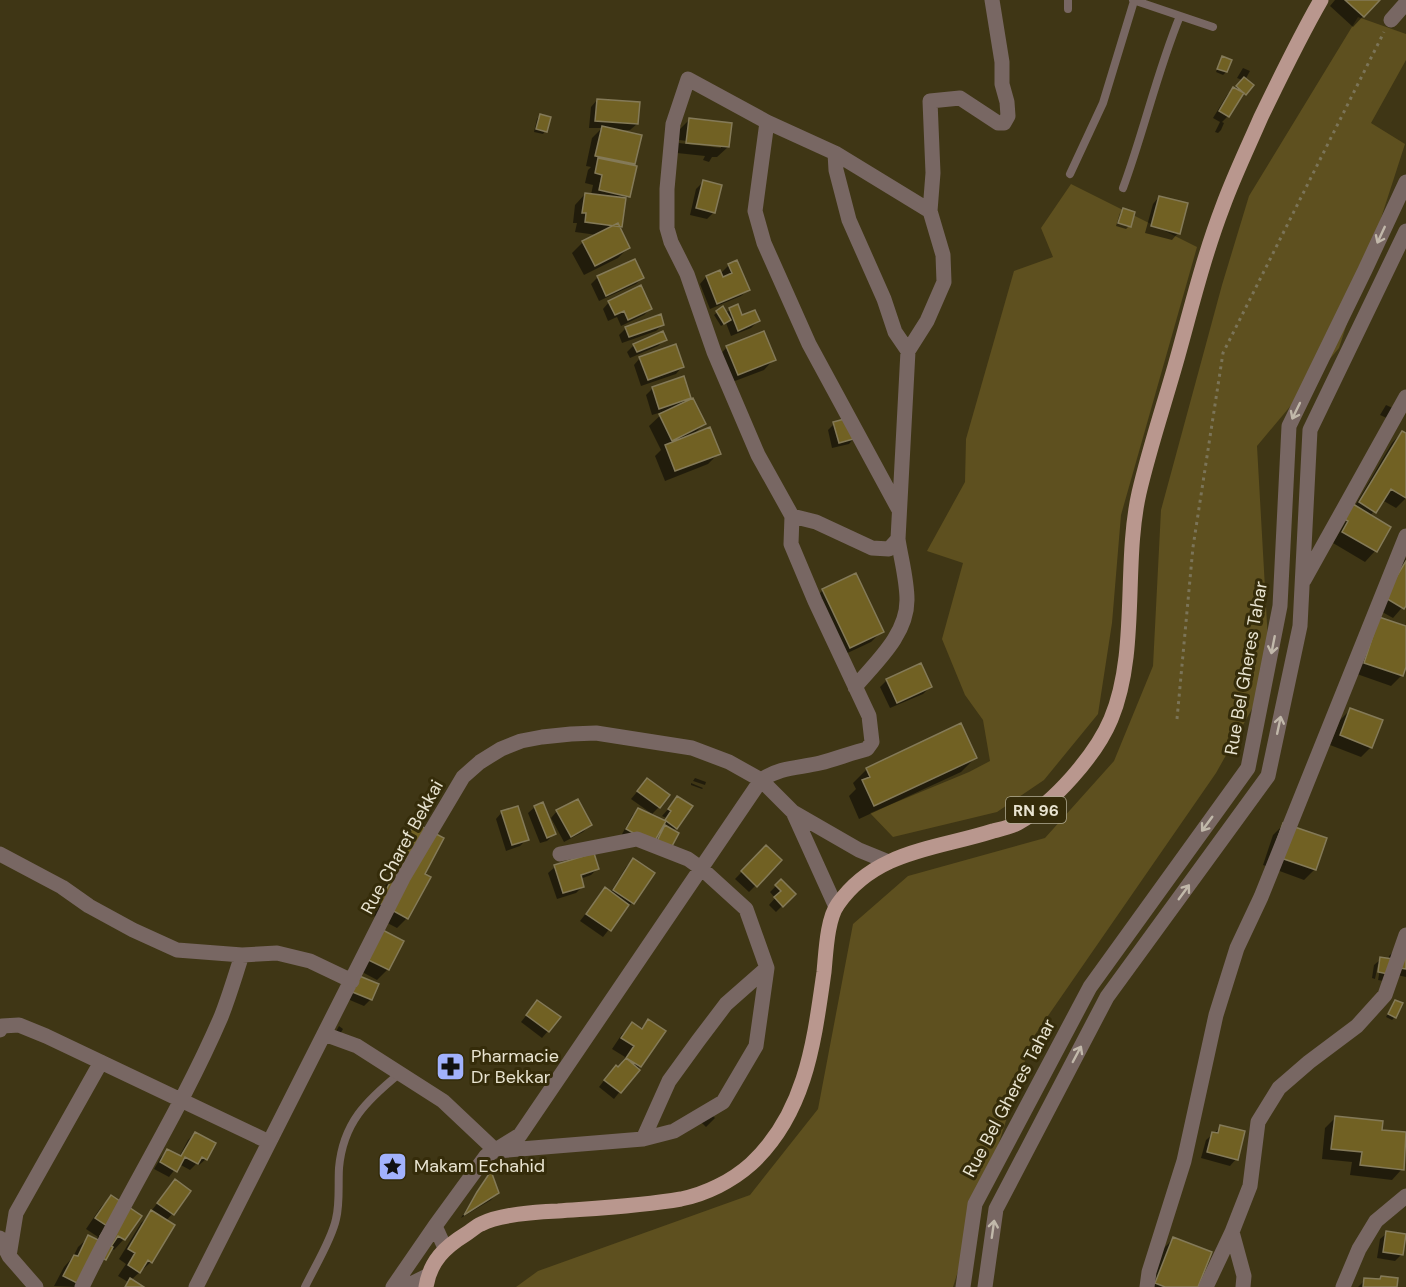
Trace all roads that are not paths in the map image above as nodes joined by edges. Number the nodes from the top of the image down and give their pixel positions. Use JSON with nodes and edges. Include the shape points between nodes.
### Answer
{"nodes":[{"id":1,"x":992,"y":0,"type":"edge"},
{"id":2,"x":1321,"y":0,"type":"edge"},
{"id":3,"x":1133,"y":1,"type":"edge"},
{"id":4,"x":1406,"y":3,"type":"edge"},
{"id":5,"x":1180,"y":16,"type":"junction"},
{"id":6,"x":1390,"y":20,"type":"road end"},
{"id":7,"x":1213,"y":27,"type":"dead end"},
{"id":8,"x":767,"y":122,"type":"junction"},
{"id":9,"x":835,"y":153,"type":"junction"},
{"id":10,"x":1070,"y":174,"type":"dead end"},
{"id":11,"x":1406,"y":182,"type":"edge"},
{"id":12,"x":1123,"y":188,"type":"dead end"},
{"id":13,"x":930,"y":211,"type":"junction"},
{"id":14,"x":1406,"y":231,"type":"edge"},
{"id":15,"x":908,"y":351,"type":"junction"},
{"id":16,"x":1406,"y":397,"type":"edge"},
{"id":17,"x":900,"y":512,"type":"junction"},
{"id":18,"x":792,"y":516,"type":"junction"},
{"id":19,"x":1406,"y":536,"type":"edge"},
{"id":20,"x":898,"y":539,"type":"junction"},
{"id":21,"x":1302,"y":584,"type":"junction"},
{"id":22,"x":1280,"y":606,"type":"junction"},
{"id":23,"x":855,"y":687,"type":"junction"},
{"id":24,"x":761,"y":780,"type":"junction"},
{"id":25,"x":802,"y":820,"type":"junction"},
{"id":26,"x":0,"y":854,"type":"edge"},
{"id":27,"x":560,"y":854,"type":"dead end"},
{"id":28,"x":886,"y":861,"type":"junction"},
{"id":29,"x":702,"y":869,"type":"junction"},
{"id":30,"x":836,"y":907,"type":"junction"},
{"id":31,"x":1406,"y":935,"type":"edge"},
{"id":32,"x":242,"y":956,"type":"junction"},
{"id":33,"x":767,"y":968,"type":"junction"},
{"id":34,"x":352,"y":981,"type":"junction"},
{"id":35,"x":1,"y":1025,"type":"edge"},
{"id":36,"x":324,"y":1034,"type":"junction"},
{"id":37,"x":101,"y":1062,"type":"junction"},
{"id":38,"x":399,"y":1074,"type":"junction"},
{"id":39,"x":181,"y":1100,"type":"junction"},
{"id":40,"x":520,"y":1135,"type":"junction"},
{"id":41,"x":643,"y":1139,"type":"junction"},
{"id":42,"x":270,"y":1142,"type":"junction"},
{"id":43,"x":539,"y":1146,"type":"junction"},
{"id":44,"x":490,"y":1149,"type":"junction"},
{"id":45,"x":1406,"y":1196,"type":"edge"},
{"id":46,"x":435,"y":1226,"type":"junction"},
{"id":47,"x":1232,"y":1232,"type":"junction"},
{"id":48,"x":0,"y":1238,"type":"edge"},
{"id":49,"x":445,"y":1248,"type":"junction"},
{"id":50,"x":9,"y":1256,"type":"junction"},
{"id":51,"x":420,"y":1283,"type":"edge"},
{"id":52,"x":395,"y":1285,"type":"edge"},
{"id":53,"x":36,"y":1287,"type":"edge"},
{"id":54,"x":82,"y":1287,"type":"edge"},
{"id":55,"x":196,"y":1287,"type":"edge"},
{"id":56,"x":305,"y":1287,"type":"edge"},
{"id":57,"x":963,"y":1287,"type":"edge"},
{"id":58,"x":984,"y":1287,"type":"edge"},
{"id":59,"x":1147,"y":1287,"type":"edge"},
{"id":60,"x":1206,"y":1287,"type":"edge"},
{"id":61,"x":1243,"y":1287,"type":"edge"},
{"id":62,"x":1343,"y":1287,"type":"edge"}],
"edges":[{"from":1,"to":13,"type":"street","via":[[1008,116],[1004,123],[998,123],[960,98],[930,100]]},
{"from":2,"to":28,"type":"main road","number":"RN 96","via":[[1236,173],[1207,253],[1139,493],[1131,542],[1126,648],[1111,719],[1091,753],[1067,781],[1017,823]]},
{"from":3,"to":5,"type":"lane"},
{"from":3,"to":10,"type":"lane","via":[[1103,104]]},
{"from":4,"to":6,"type":"street"},
{"from":5,"to":7,"type":"lane"},
{"from":5,"to":12,"type":"lane"},
{"from":8,"to":9,"type":"street"},
{"from":8,"to":17,"type":"street","via":[[755,211],[764,243],[809,344]]},
{"from":8,"to":18,"type":"street","via":[[688,79],[673,124],[666,228],[758,455]]},
{"from":9,"to":13,"type":"street"},
{"from":9,"to":15,"type":"street","via":[[849,220],[895,332]]},
{"from":11,"to":22,"type":"street","name":"Rue Bel Gheres Tahar","one_way":true,"via":[[1288,426]]},
{"from":13,"to":15,"type":"street","via":[[943,255],[944,282]]},
{"from":14,"to":21,"type":"street","via":[[1310,430]]},
{"from":15,"to":17,"type":"street"},
{"from":16,"to":21,"type":"street"},
{"from":17,"to":20,"type":"street"},
{"from":18,"to":20,"type":"street","via":[[816,522],[872,548],[889,549]]},
{"from":18,"to":23,"type":"street","via":[[791,544]]},
{"from":19,"to":59,"type":"street","via":[[1261,897],[1236,948],[1216,1015],[1184,1161]]},
{"from":20,"to":23,"type":"street","via":[[907,600],[904,620],[895,640]]},
{"from":21,"to":22,"type":"street"},
{"from":58,"to":21,"type":"street","one_way":true,"via":[[996,1209],[1107,998],[1268,776],[1300,626]]},
{"from":22,"to":57,"type":"street","name":"Rue Bel Gheres Tahar","one_way":true,"via":[[1248,768],[1090,987],[975,1204]]},
{"from":23,"to":24,"type":"street","via":[[869,716],[872,742],[867,749],[784,768]]},
{"from":24,"to":25,"type":"street","name":"Rue Charef Bekkai"},
{"from":24,"to":29,"type":"street"},
{"from":24,"to":34,"type":"street","name":"Rue Charef Bekkai","via":[[692,748],[629,737],[571,734],[521,741],[501,749],[463,777],[403,878]]},
{"from":25,"to":28,"type":"street"},
{"from":25,"to":30,"type":"street","name":"Rue Charef Bekkai"},
{"from":26,"to":32,"type":"street","via":[[107,916],[177,950]]},
{"from":27,"to":29,"type":"street","via":[[637,838]]},
{"from":28,"to":30,"type":"main road","number":"RN 96","via":[[857,882]]},
{"from":29,"to":33,"type":"street","via":[[746,909]]},
{"from":29,"to":40,"type":"street"},
{"from":30,"to":49,"type":"main road","number":"RN 96","via":[[828,936],[813,1050],[804,1080],[780,1131],[747,1168],[728,1182],[684,1198],[528,1213],[482,1223]]},
{"from":31,"to":47,"type":"street","via":[[1385,995],[1357,1026],[1279,1088],[1258,1122],[1250,1186]]},
{"from":32,"to":34,"type":"street","via":[[277,953],[310,961]]},
{"from":32,"to":39,"type":"street","via":[[222,1016]]},
{"from":33,"to":41,"type":"street","via":[[726,1004],[698,1041],[669,1081]]},
{"from":33,"to":41,"type":"street","via":[[756,1046],[723,1102],[674,1131]]},
{"from":34,"to":36,"type":"street","name":"Rue Charef Bekkai"},
{"from":35,"to":37,"type":"street","via":[[19,1025]]},
{"from":36,"to":38,"type":"street","via":[[357,1046]]},
{"from":36,"to":42,"type":"street","name":"Rue Charef Bekkai"},
{"from":37,"to":39,"type":"street"},
{"from":37,"to":50,"type":"street","via":[[16,1213]]},
{"from":38,"to":44,"type":"street","via":[[443,1101]]},
{"from":38,"to":56,"type":"lane","via":[[375,1094],[349,1127],[339,1167],[336,1223]]},
{"from":39,"to":42,"type":"street"},
{"from":39,"to":54,"type":"street"},
{"from":40,"to":43,"type":"street"},
{"from":40,"to":44,"type":"street"},
{"from":41,"to":43,"type":"street"},
{"from":42,"to":55,"type":"street","name":"Rue Charef Bekkai"},
{"from":43,"to":44,"type":"street"},
{"from":44,"to":46,"type":"street"},
{"from":45,"to":62,"type":"street","via":[[1376,1221]]},
{"from":46,"to":49,"type":"street"},
{"from":46,"to":52,"type":"street"},
{"from":47,"to":60,"type":"street"},
{"from":47,"to":61,"type":"street","via":[[1244,1276]]},
{"from":48,"to":50,"type":"street"},
{"from":49,"to":51,"type":"main road","number":"RN 96"},
{"from":50,"to":53,"type":"street"},
{"from":51,"to":52,"type":"street"}]}
